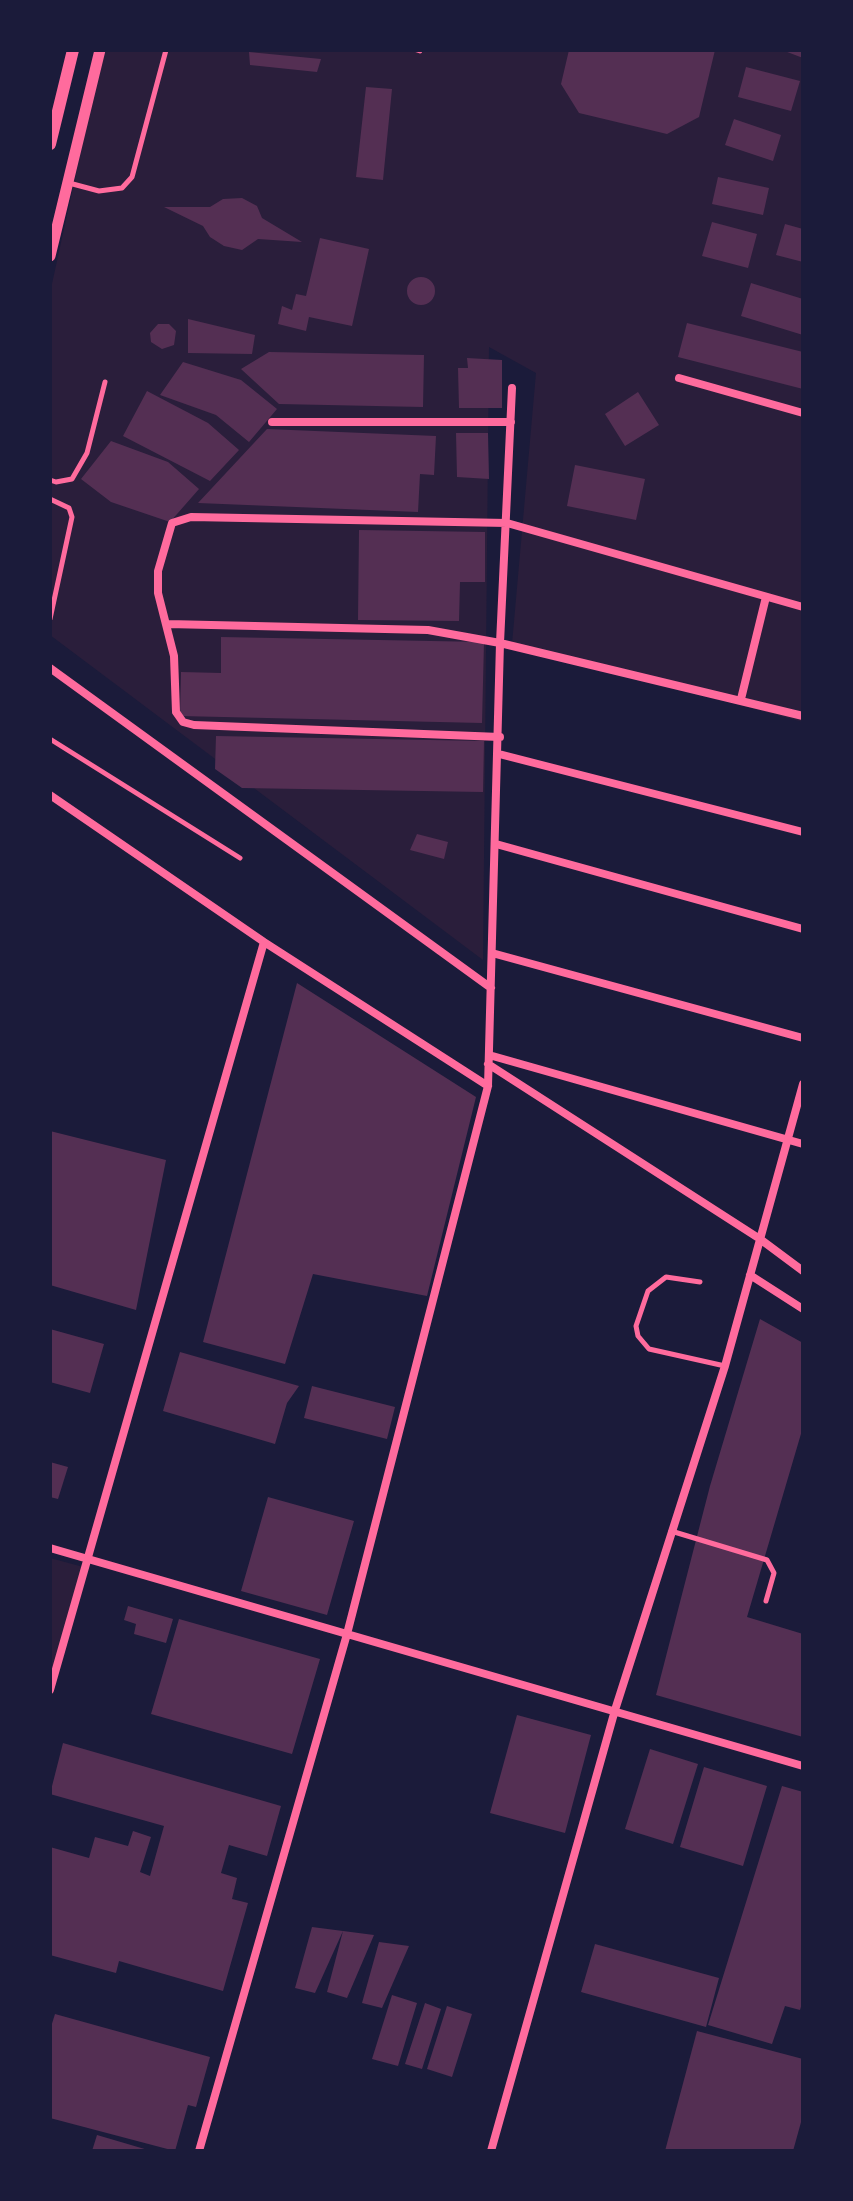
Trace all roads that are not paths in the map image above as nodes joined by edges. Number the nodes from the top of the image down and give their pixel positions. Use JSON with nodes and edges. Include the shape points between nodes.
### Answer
{"nodes":[{"id":1,"x":73,"y":50,"type":"edge"},
{"id":2,"x":100,"y":50,"type":"edge"},
{"id":3,"x":166,"y":50,"type":"edge"},
{"id":4,"x":50,"y":144,"type":"edge"},
{"id":5,"x":68,"y":182,"type":"junction"},
{"id":6,"x":50,"y":256,"type":"edge"},
{"id":7,"x":679,"y":378,"type":"dead end"},
{"id":8,"x":105,"y":382,"type":"dead end"},
{"id":9,"x":512,"y":388,"type":"dead end"},
{"id":10,"x":803,"y":413,"type":"edge"},
{"id":11,"x":272,"y":422,"type":"dead end"},
{"id":12,"x":511,"y":422,"type":"junction"},
{"id":13,"x":50,"y":480,"type":"edge"},
{"id":14,"x":50,"y":499,"type":"edge"},
{"id":15,"x":507,"y":523,"type":"junction"},
{"id":16,"x":766,"y":597,"type":"junction"},
{"id":17,"x":803,"y":607,"type":"edge"},
{"id":18,"x":50,"y":619,"type":"edge"},
{"id":19,"x":168,"y":624,"type":"junction"},
{"id":20,"x":500,"y":643,"type":"junction"},
{"id":21,"x":50,"y":668,"type":"edge"},
{"id":22,"x":741,"y":699,"type":"junction"},
{"id":23,"x":803,"y":716,"type":"edge"},
{"id":24,"x":500,"y":737,"type":"junction"},
{"id":25,"x":50,"y":739,"type":"edge"},
{"id":26,"x":499,"y":754,"type":"junction"},
{"id":27,"x":50,"y":795,"type":"edge"},
{"id":28,"x":803,"y":832,"type":"edge"},
{"id":29,"x":496,"y":844,"type":"junction"},
{"id":30,"x":240,"y":858,"type":"dead end"},
{"id":31,"x":803,"y":929,"type":"edge"},
{"id":32,"x":264,"y":942,"type":"junction"},
{"id":33,"x":492,"y":953,"type":"junction"},
{"id":34,"x":491,"y":988,"type":"junction"},
{"id":35,"x":803,"y":1038,"type":"edge"},
{"id":36,"x":489,"y":1060,"type":"junction"},
{"id":37,"x":803,"y":1084,"type":"edge"},
{"id":38,"x":488,"y":1086,"type":"junction"},
{"id":39,"x":787,"y":1140,"type":"junction"},
{"id":40,"x":803,"y":1144,"type":"edge"},
{"id":41,"x":760,"y":1239,"type":"junction"},
{"id":42,"x":803,"y":1270,"type":"edge"},
{"id":43,"x":750,"y":1275,"type":"junction"},
{"id":44,"x":700,"y":1282,"type":"dead end"},
{"id":45,"x":803,"y":1309,"type":"edge"},
{"id":46,"x":725,"y":1366,"type":"junction"},
{"id":47,"x":671,"y":1531,"type":"junction"},
{"id":48,"x":50,"y":1548,"type":"edge"},
{"id":49,"x":88,"y":1559,"type":"junction"},
{"id":50,"x":766,"y":1601,"type":"dead end"},
{"id":51,"x":347,"y":1634,"type":"junction"},
{"id":52,"x":50,"y":1690,"type":"edge"},
{"id":53,"x":615,"y":1710,"type":"junction"},
{"id":54,"x":803,"y":1766,"type":"edge"},
{"id":55,"x":199,"y":2151,"type":"edge"},
{"id":56,"x":491,"y":2151,"type":"edge"}],
"edges":[{"from":1,"to":4,"type":"main road"},
{"from":2,"to":5,"type":"street"},
{"from":3,"to":5,"type":"lane","via":[[132,177],[122,188],[99,191]]},
{"from":5,"to":6,"type":"street"},
{"from":7,"to":10,"type":"street"},
{"from":8,"to":13,"type":"lane","via":[[87,453],[72,479]]},
{"from":9,"to":12,"type":"street"},
{"from":11,"to":12,"type":"street"},
{"from":12,"to":15,"type":"street"},
{"from":14,"to":18,"type":"lane","via":[[69,508],[72,517]]},
{"from":15,"to":16,"type":"street"},
{"from":15,"to":19,"type":"street","via":[[182,518],[172,523],[158,571],[158,593]]},
{"from":15,"to":20,"type":"street"},
{"from":16,"to":17,"type":"street"},
{"from":16,"to":22,"type":"street"},
{"from":19,"to":20,"type":"street","via":[[428,630]]},
{"from":19,"to":24,"type":"street","via":[[176,712],[183,722]]},
{"from":20,"to":22,"type":"street"},
{"from":20,"to":24,"type":"street"},
{"from":21,"to":34,"type":"street"},
{"from":22,"to":23,"type":"street"},
{"from":24,"to":26,"type":"street"},
{"from":25,"to":30,"type":"lane"},
{"from":26,"to":28,"type":"street"},
{"from":26,"to":29,"type":"street"},
{"from":27,"to":32,"type":"street"},
{"from":29,"to":31,"type":"street"},
{"from":29,"to":33,"type":"street"},
{"from":32,"to":38,"type":"street"},
{"from":32,"to":49,"type":"street"},
{"from":33,"to":34,"type":"street"},
{"from":33,"to":35,"type":"street"},
{"from":34,"to":36,"type":"street"},
{"from":36,"to":38,"type":"street"},
{"from":36,"to":39,"type":"street"},
{"from":36,"to":41,"type":"street"},
{"from":37,"to":39,"type":"street"},
{"from":38,"to":51,"type":"street"},
{"from":39,"to":40,"type":"street"},
{"from":39,"to":41,"type":"street"},
{"from":41,"to":42,"type":"street"},
{"from":41,"to":43,"type":"street"},
{"from":43,"to":45,"type":"street"},
{"from":43,"to":46,"type":"street"},
{"from":44,"to":46,"type":"lane","via":[[666,1277],[648,1291],[636,1326],[638,1336],[649,1349]]},
{"from":46,"to":47,"type":"street"},
{"from":47,"to":50,"type":"lane","via":[[767,1560],[774,1573]]},
{"from":47,"to":53,"type":"street"},
{"from":48,"to":49,"type":"street"},
{"from":49,"to":51,"type":"street"},
{"from":49,"to":52,"type":"street"},
{"from":51,"to":53,"type":"street"},
{"from":51,"to":55,"type":"street"},
{"from":53,"to":54,"type":"street"},
{"from":53,"to":56,"type":"street"}]}
